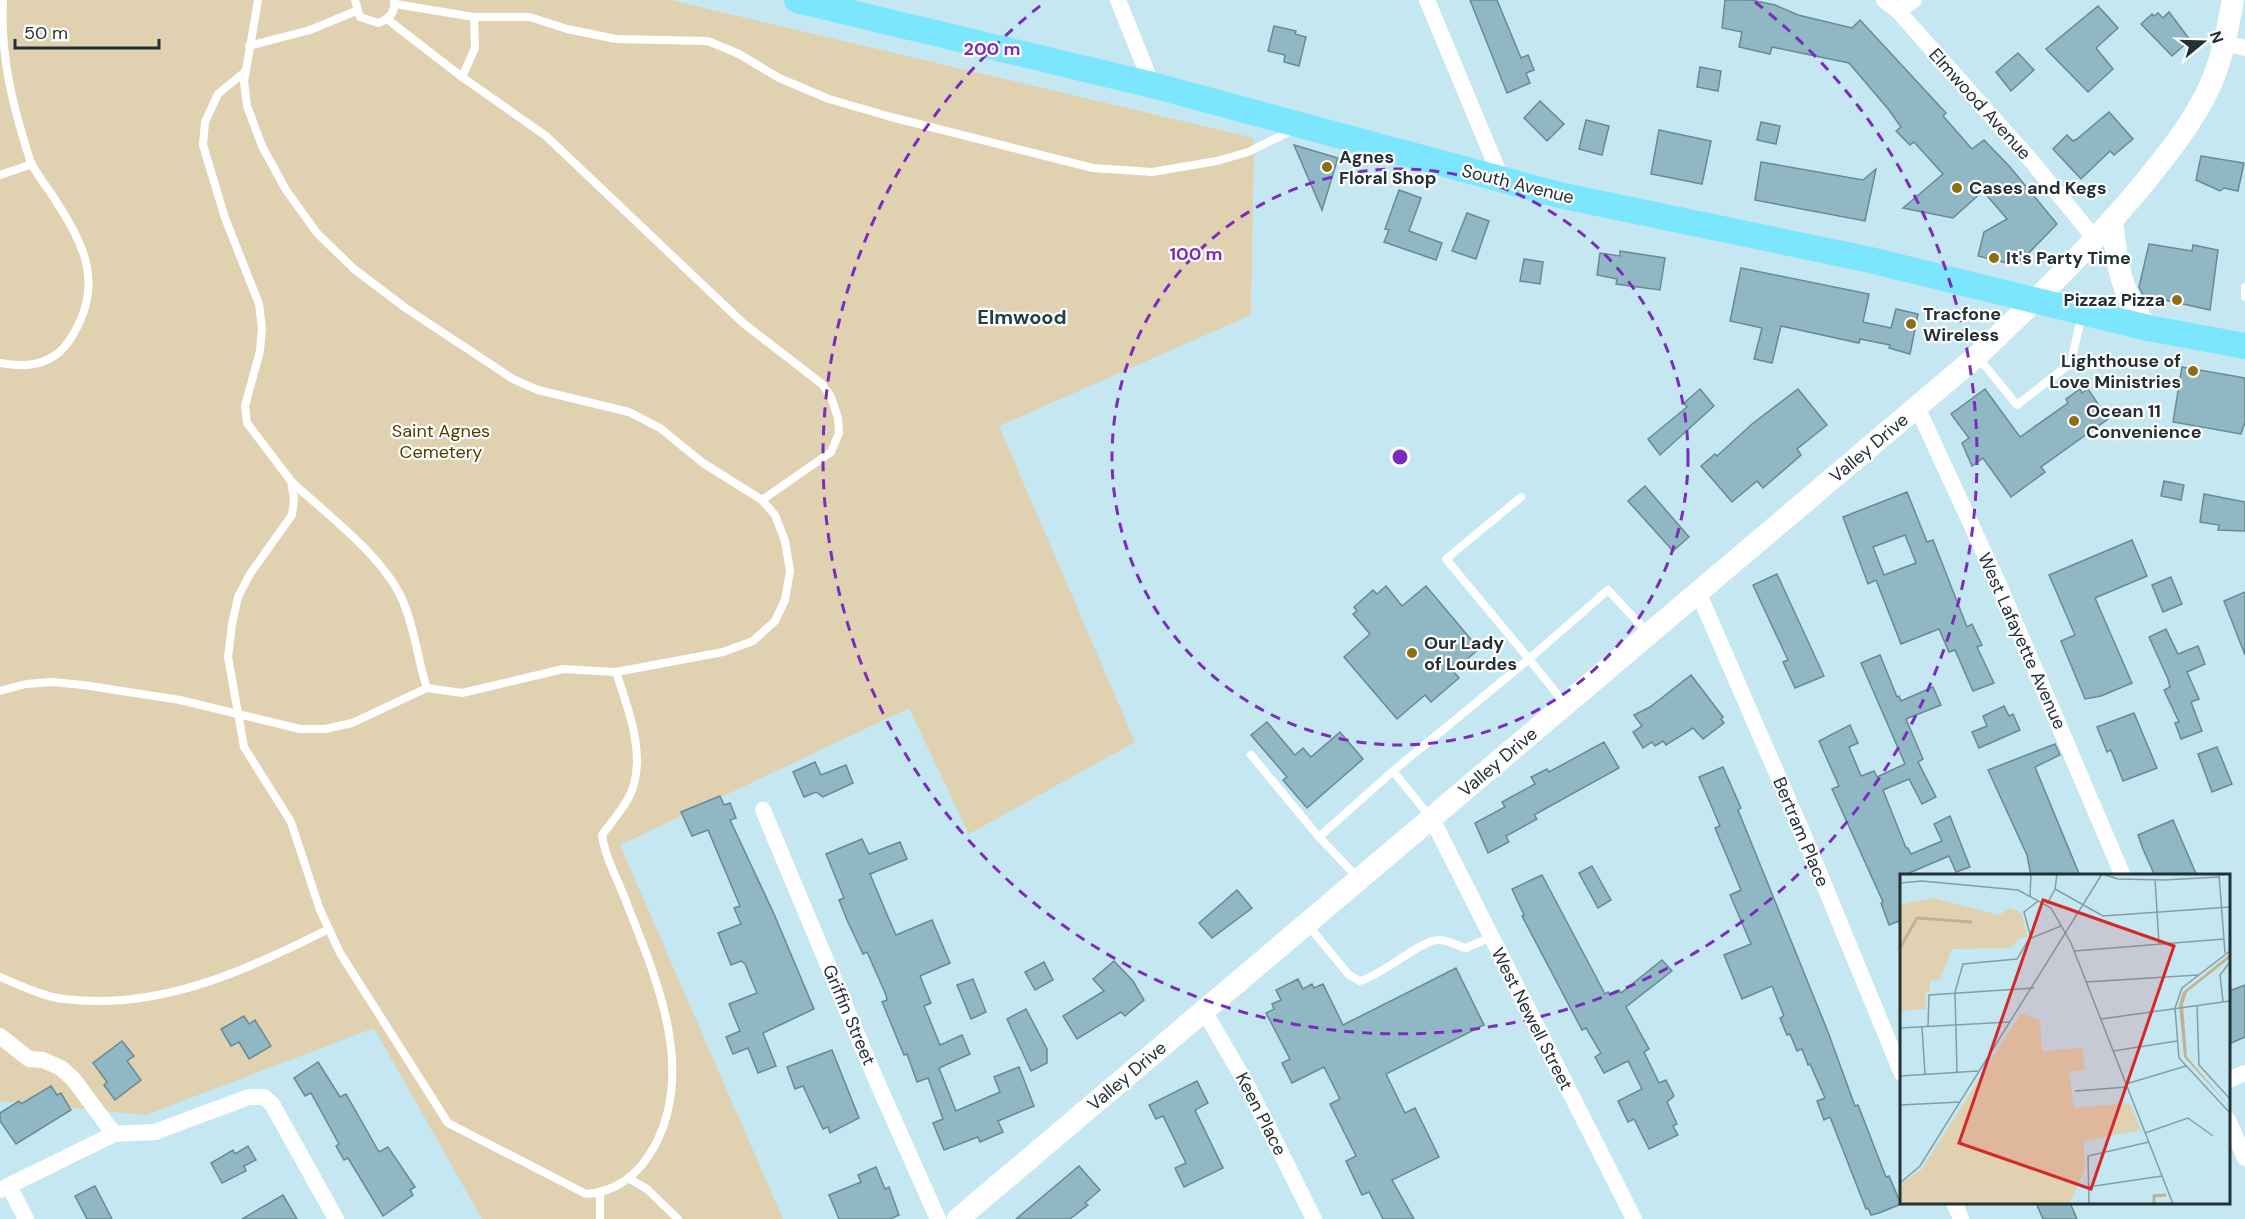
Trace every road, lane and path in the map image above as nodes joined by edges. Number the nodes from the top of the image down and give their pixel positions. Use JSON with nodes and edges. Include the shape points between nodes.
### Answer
{"nodes":[{"id":1,"x":3,"y":0,"type":"edge"},
{"id":2,"x":258,"y":0,"type":"edge"},
{"id":3,"x":355,"y":0,"type":"edge"},
{"id":4,"x":797,"y":0,"type":"edge"},
{"id":5,"x":1118,"y":0,"type":"edge"},
{"id":6,"x":1427,"y":0,"type":"edge"},
{"id":7,"x":1884,"y":0,"type":"edge"},
{"id":8,"x":1914,"y":0,"type":"edge"},
{"id":9,"x":2233,"y":0,"type":"edge"},
{"id":10,"x":395,"y":2,"type":"edge"},
{"id":11,"x":356,"y":11,"type":"junction"},
{"id":12,"x":1898,"y":12,"type":"junction"},
{"id":13,"x":474,"y":17,"type":"junction"},
{"id":14,"x":387,"y":19,"type":"junction"},
{"id":15,"x":249,"y":46,"type":"junction"},
{"id":16,"x":2235,"y":46,"type":"edge"},
{"id":17,"x":246,"y":71,"type":"junction"},
{"id":18,"x":462,"y":77,"type":"junction"},
{"id":19,"x":1152,"y":85,"type":"junction"},
{"id":20,"x":1302,"y":125,"type":"junction"},
{"id":21,"x":32,"y":164,"type":"junction"},
{"id":22,"x":0,"y":175,"type":"edge"},
{"id":23,"x":1502,"y":180,"type":"junction"},
{"id":24,"x":2112,"y":221,"type":"junction"},
{"id":25,"x":2095,"y":239,"type":"junction"},
{"id":26,"x":2245,"y":287,"type":"edge"},
{"id":27,"x":2245,"y":297,"type":"edge"},
{"id":28,"x":2035,"y":302,"type":"junction"},
{"id":29,"x":2082,"y":312,"type":"junction"},
{"id":30,"x":2148,"y":328,"type":"junction"},
{"id":31,"x":2245,"y":346,"type":"edge"},
{"id":32,"x":1977,"y":356,"type":"junction"},
{"id":33,"x":0,"y":363,"type":"edge"},
{"id":34,"x":1917,"y":407,"type":"junction"},
{"id":35,"x":291,"y":481,"type":"junction"},
{"id":36,"x":1521,"y":497,"type":"dead end"},
{"id":37,"x":762,"y":500,"type":"junction"},
{"id":38,"x":1698,"y":592,"type":"junction"},
{"id":39,"x":1649,"y":634,"type":"junction"},
{"id":40,"x":1529,"y":659,"type":"junction"},
{"id":41,"x":616,"y":672,"type":"junction"},
{"id":42,"x":427,"y":688,"type":"junction"},
{"id":43,"x":0,"y":691,"type":"edge"},
{"id":44,"x":1566,"y":705,"type":"junction"},
{"id":45,"x":239,"y":715,"type":"junction"},
{"id":46,"x":1251,"y":755,"type":"dead end"},
{"id":47,"x":1393,"y":771,"type":"junction"},
{"id":48,"x":763,"y":810,"type":"dead end"},
{"id":49,"x":1432,"y":819,"type":"junction"},
{"id":50,"x":1319,"y":837,"type":"junction"},
{"id":51,"x":2123,"y":874,"type":"edge"},
{"id":52,"x":1359,"y":879,"type":"junction"},
{"id":53,"x":1307,"y":923,"type":"junction"},
{"id":54,"x":329,"y":929,"type":"junction"},
{"id":55,"x":1491,"y":938,"type":"junction"},
{"id":56,"x":0,"y":977,"type":"edge"},
{"id":57,"x":1204,"y":1011,"type":"junction"},
{"id":58,"x":0,"y":1036,"type":"edge"},
{"id":59,"x":1900,"y":1069,"type":"edge"},
{"id":60,"x":2245,"y":1073,"type":"edge"},
{"id":61,"x":2230,"y":1080,"type":"edge"},
{"id":62,"x":2230,"y":1122,"type":"edge"},
{"id":63,"x":114,"y":1134,"type":"junction"},
{"id":64,"x":2245,"y":1158,"type":"edge"},
{"id":65,"x":630,"y":1179,"type":"junction"},
{"id":66,"x":4,"y":1188,"type":"edge"},
{"id":67,"x":600,"y":1193,"type":"junction"},
{"id":68,"x":1954,"y":1204,"type":"edge"},
{"id":69,"x":962,"y":1218,"type":"edge"},
{"id":70,"x":26,"y":1219,"type":"edge"},
{"id":71,"x":336,"y":1219,"type":"edge"},
{"id":72,"x":600,"y":1219,"type":"edge"},
{"id":73,"x":678,"y":1219,"type":"edge"},
{"id":74,"x":938,"y":1219,"type":"edge"},
{"id":75,"x":1314,"y":1219,"type":"edge"},
{"id":76,"x":1634,"y":1219,"type":"edge"},
{"id":77,"x":1961,"y":1219,"type":"edge"}],
"edges":[{"from":1,"to":21,"type":"lane","via":[[3,62]]},
{"from":2,"to":15,"type":"lane"},
{"from":3,"to":11,"type":"lane"},
{"from":4,"to":19,"type":"main road","name":"South Avenue"},
{"from":5,"to":19,"type":"street"},
{"from":6,"to":23,"type":"street"},
{"from":7,"to":12,"type":"street","name":"Elmwood Avenue"},
{"from":8,"to":12,"type":"street"},
{"from":9,"to":16,"type":"main road","name":"Valley Drive"},
{"from":10,"to":13,"type":"lane"},
{"from":10,"to":14,"type":"lane"},
{"from":11,"to":14,"type":"lane","via":[[371,23]]},
{"from":11,"to":15,"type":"lane","via":[[310,30]]},
{"from":12,"to":25,"type":"street","name":"Elmwood Avenue","via":[[2034,164]]},
{"from":13,"to":18,"type":"lane","via":[[475,48]]},
{"from":13,"to":20,"type":"lane","via":[[530,16],[616,39],[708,41],[828,99],[1093,168],[1152,172],[1217,161],[1248,152]]},
{"from":14,"to":18,"type":"lane"},
{"from":15,"to":17,"type":"lane"},
{"from":16,"to":24,"type":"main road","name":"Valley Drive","via":[[2179,140]]},
{"from":17,"to":35,"type":"lane","via":[[218,94],[205,122],[203,145],[225,218],[259,304],[260,351],[245,406],[247,423]]},
{"from":17,"to":37,"type":"lane","via":[[248,106],[262,146],[286,190],[317,233],[354,269],[513,379],[538,390],[629,412],[660,428],[703,463]]},
{"from":18,"to":37,"type":"lane","via":[[546,136],[743,323],[822,384],[838,418],[839,433],[831,452]]},
{"from":19,"to":20,"type":"main road","name":"South Avenue"},
{"from":20,"to":23,"type":"main road","name":"South Avenue"},
{"from":21,"to":22,"type":"lane"},
{"from":21,"to":33,"type":"lane","via":[[79,241],[90,282],[86,308],[64,348],[42,363]]},
{"from":23,"to":28,"type":"main road","name":"South Avenue","via":[[1866,259]]},
{"from":24,"to":25,"type":"main road","name":"Valley Drive"},
{"from":24,"to":30,"type":"main road","via":[[2120,279],[2134,310]]},
{"from":25,"to":28,"type":"main road","name":"Valley Drive"},
{"from":26,"to":27,"type":"lane"},
{"from":28,"to":29,"type":"main road","name":"South Avenue"},
{"from":28,"to":32,"type":"main road","name":"Valley Drive"},
{"from":29,"to":30,"type":"main road","name":"South Avenue"},
{"from":29,"to":32,"type":"lane","via":[[2071,363],[2017,405]]},
{"from":30,"to":31,"type":"main road","name":"South Avenue"},
{"from":32,"to":34,"type":"main road","name":"Valley Drive"},
{"from":34,"to":38,"type":"main road","name":"Valley Drive"},
{"from":34,"to":51,"type":"street","name":"West Lafayette Avenue","via":[[1999,585]]},
{"from":35,"to":42,"type":"lane","via":[[394,583],[411,624]]},
{"from":35,"to":45,"type":"lane","via":[[292,515],[238,597],[228,657]]},
{"from":36,"to":40,"type":"lane","via":[[1446,559]]},
{"from":37,"to":41,"type":"lane","via":[[775,515],[790,571],[785,600],[775,621],[753,641],[723,652]]},
{"from":38,"to":39,"type":"main road","name":"Valley Drive"},
{"from":38,"to":59,"type":"street","name":"Bertram Place"},
{"from":39,"to":40,"type":"lane","via":[[1608,590]]},
{"from":39,"to":44,"type":"main road","name":"Valley Drive"},
{"from":40,"to":44,"type":"lane"},
{"from":40,"to":47,"type":"lane"},
{"from":41,"to":42,"type":"lane","via":[[563,669],[462,693]]},
{"from":41,"to":65,"type":"lane","via":[[633,730],[636,765],[634,785],[602,835],[603,846],[648,962],[666,1021],[673,1061],[672,1095],[664,1129],[649,1157]]},
{"from":42,"to":45,"type":"lane","via":[[352,723],[325,729],[300,729]]},
{"from":43,"to":45,"type":"lane","via":[[26,684],[72,684],[180,700]]},
{"from":44,"to":49,"type":"main road","name":"Valley Drive"},
{"from":45,"to":54,"type":"lane","via":[[244,747],[291,822]]},
{"from":46,"to":50,"type":"lane"},
{"from":47,"to":49,"type":"lane"},
{"from":47,"to":50,"type":"lane"},
{"from":48,"to":74,"type":"street","name":"Griffin Street"},
{"from":49,"to":52,"type":"main road","name":"Valley Drive"},
{"from":49,"to":55,"type":"street","name":"West Newell Street"},
{"from":50,"to":52,"type":"lane"},
{"from":52,"to":53,"type":"main road","name":"Valley Drive"},
{"from":53,"to":55,"type":"lane","via":[[1349,975],[1360,981],[1392,966],[1429,941],[1441,939],[1466,948]]},
{"from":53,"to":57,"type":"main road","name":"Valley Drive"},
{"from":54,"to":56,"type":"lane","via":[[225,976],[178,993],[138,999],[62,999]]},
{"from":54,"to":67,"type":"lane","via":[[340,953],[448,1123],[586,1194]]},
{"from":55,"to":76,"type":"street","name":"West Newell Street"},
{"from":57,"to":69,"type":"main road","name":"Valley Drive"},
{"from":57,"to":75,"type":"street","name":"Keen Place","via":[[1246,1083]]},
{"from":58,"to":63,"type":"street","via":[[29,1059],[62,1068]]},
{"from":60,"to":61,"type":"street"},
{"from":62,"to":64,"type":"street"},
{"from":63,"to":66,"type":"street"},
{"from":63,"to":71,"type":"street","via":[[155,1132],[249,1097],[264,1097],[272,1104]]},
{"from":65,"to":67,"type":"lane"},
{"from":65,"to":73,"type":"lane","via":[[647,1189]]},
{"from":66,"to":70,"type":"street"},
{"from":67,"to":72,"type":"lane"},
{"from":68,"to":77,"type":"street"}]}
